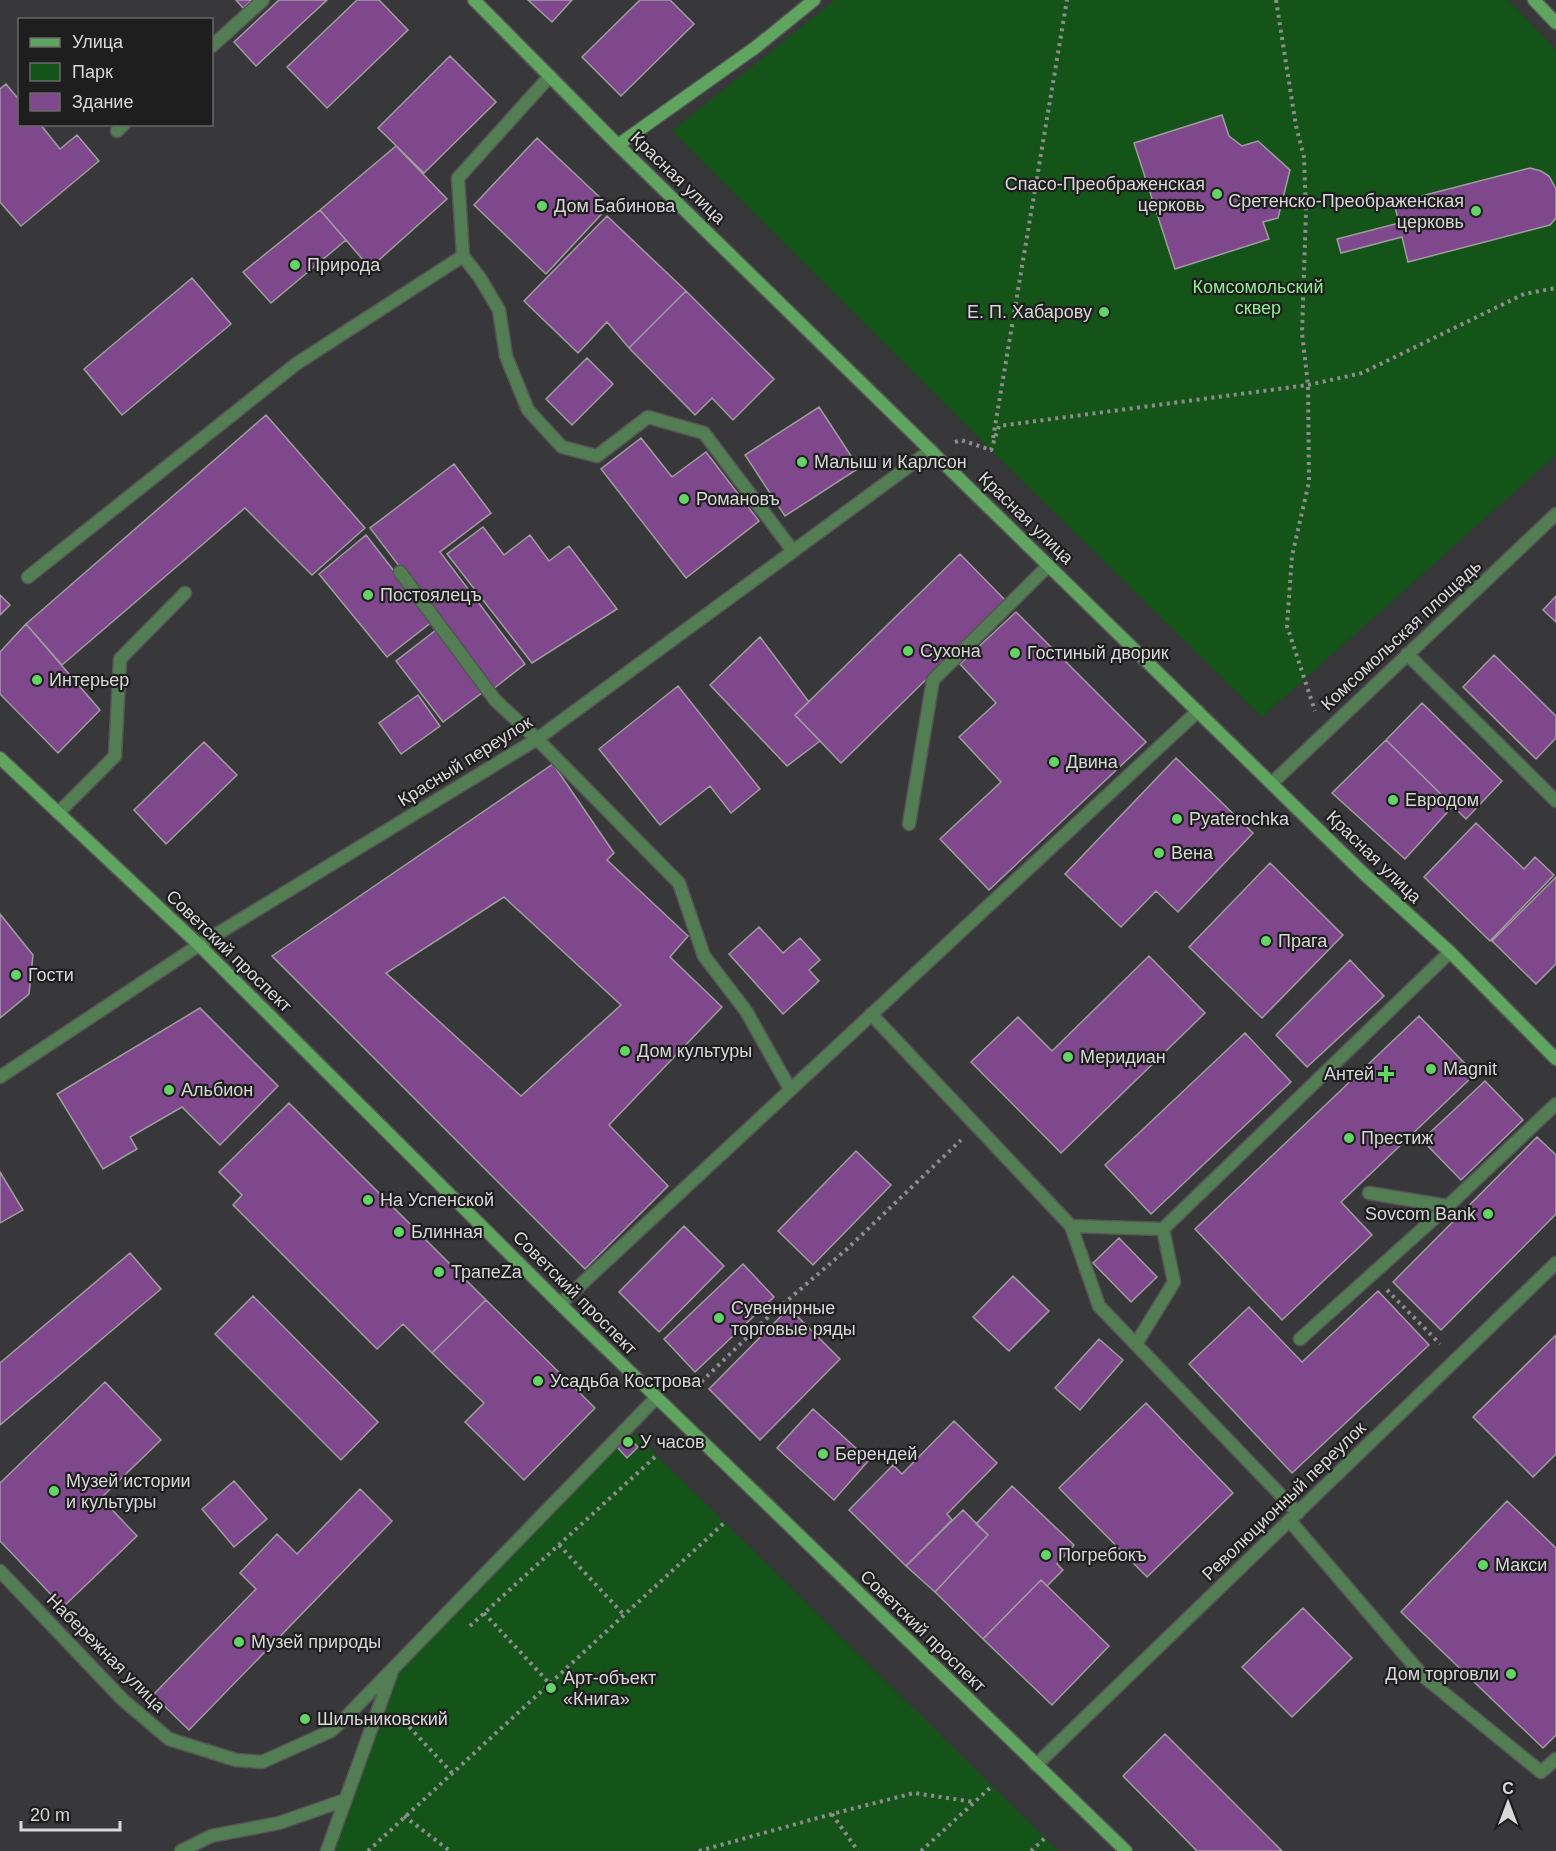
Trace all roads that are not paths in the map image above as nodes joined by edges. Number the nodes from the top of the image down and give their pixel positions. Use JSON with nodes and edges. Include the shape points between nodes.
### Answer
{"nodes":[{"id":1,"x":263,"y":0,"type":"edge"},
{"id":2,"x":474,"y":0,"type":"edge"},
{"id":3,"x":814,"y":0,"type":"edge"},
{"id":4,"x":1534,"y":0,"type":"edge"},
{"id":5,"x":1556,"y":23,"type":"edge"},
{"id":6,"x":213,"y":45,"type":"edge"},
{"id":7,"x":550,"y":76,"type":"junction"},
{"id":8,"x":618,"y":144,"type":"junction"},
{"id":9,"x":463,"y":256,"type":"junction"},
{"id":10,"x":932,"y":450,"type":"junction"},
{"id":11,"x":1556,"y":514,"type":"edge"},
{"id":12,"x":793,"y":551,"type":"junction"},
{"id":13,"x":1049,"y":565,"type":"junction"},
{"id":14,"x":400,"y":572,"type":"dead end"},
{"id":15,"x":28,"y":577,"type":"dead end"},
{"id":16,"x":185,"y":593,"type":"dead end"},
{"id":17,"x":1407,"y":654,"type":"junction"},
{"id":18,"x":1198,"y":711,"type":"junction"},
{"id":19,"x":537,"y":739,"type":"junction"},
{"id":20,"x":0,"y":758,"type":"edge"},
{"id":21,"x":1272,"y":783,"type":"junction"},
{"id":22,"x":1556,"y":801,"type":"edge"},
{"id":23,"x":58,"y":813,"type":"junction"},
{"id":24,"x":909,"y":824,"type":"dead end"},
{"id":25,"x":199,"y":945,"type":"junction"},
{"id":26,"x":1450,"y":952,"type":"junction"},
{"id":27,"x":871,"y":1014,"type":"junction"},
{"id":28,"x":1556,"y":1059,"type":"edge"},
{"id":29,"x":0,"y":1077,"type":"edge"},
{"id":30,"x":790,"y":1089,"type":"junction"},
{"id":31,"x":1556,"y":1104,"type":"edge"},
{"id":32,"x":1369,"y":1193,"type":"dead end"},
{"id":33,"x":1448,"y":1206,"type":"junction"},
{"id":34,"x":1071,"y":1226,"type":"junction"},
{"id":35,"x":1163,"y":1229,"type":"junction"},
{"id":36,"x":1556,"y":1263,"type":"edge"},
{"id":37,"x":560,"y":1304,"type":"junction"},
{"id":38,"x":1300,"y":1339,"type":"dead end"},
{"id":39,"x":1136,"y":1344,"type":"junction"},
{"id":40,"x":656,"y":1398,"type":"junction"},
{"id":41,"x":1294,"y":1517,"type":"junction"},
{"id":42,"x":0,"y":1571,"type":"edge"},
{"id":43,"x":393,"y":1667,"type":"junction"},
{"id":44,"x":1556,"y":1759,"type":"edge"},
{"id":45,"x":1036,"y":1765,"type":"junction"},
{"id":46,"x":345,"y":1800,"type":"junction"},
{"id":47,"x":181,"y":1851,"type":"edge"},
{"id":48,"x":327,"y":1851,"type":"edge"},
{"id":49,"x":1126,"y":1851,"type":"edge"}],
"edges":[{"from":1,"to":6,"type":"street"},
{"from":2,"to":7,"type":"street","name":"Красная улица"},
{"from":3,"to":8,"type":"street","via":[[756,47]]},
{"from":4,"to":5,"type":"street"},
{"from":7,"to":8,"type":"street","name":"Красная улица"},
{"from":7,"to":9,"type":"street","via":[[458,178]]},
{"from":8,"to":10,"type":"street","name":"Красная улица"},
{"from":9,"to":12,"type":"street","via":[[499,310],[506,356],[528,410],[562,447],[597,456],[648,417],[704,433]]},
{"from":9,"to":15,"type":"street","via":[[296,364]]},
{"from":10,"to":12,"type":"street","name":"Красный переулок"},
{"from":10,"to":13,"type":"street","name":"Красная улица"},
{"from":11,"to":17,"type":"street","name":"Комсомольская площадь"},
{"from":12,"to":19,"type":"street","name":"Красный переулок"},
{"from":13,"to":18,"type":"street","name":"Красная улица"},
{"from":13,"to":24,"type":"street","via":[[933,680]]},
{"from":14,"to":19,"type":"street","via":[[495,700]]},
{"from":16,"to":23,"type":"street","via":[[120,659],[115,756]]},
{"from":17,"to":21,"type":"street","name":"Комсомольская площадь"},
{"from":17,"to":22,"type":"street"},
{"from":18,"to":21,"type":"street","name":"Красная улица"},
{"from":18,"to":27,"type":"street"},
{"from":19,"to":25,"type":"street","name":"Красный переулок"},
{"from":19,"to":30,"type":"street","via":[[679,883],[704,956],[746,1011]]},
{"from":20,"to":23,"type":"street","name":"Советский проспект"},
{"from":21,"to":26,"type":"street","name":"Красная улица"},
{"from":23,"to":25,"type":"street","name":"Советский проспект"},
{"from":25,"to":29,"type":"street","name":"Красный переулок"},
{"from":25,"to":37,"type":"street","name":"Советский проспект"},
{"from":26,"to":28,"type":"street","name":"Красная улица"},
{"from":26,"to":35,"type":"street"},
{"from":27,"to":30,"type":"street"},
{"from":27,"to":34,"type":"street"},
{"from":30,"to":37,"type":"street"},
{"from":31,"to":33,"type":"street"},
{"from":32,"to":33,"type":"street"},
{"from":33,"to":38,"type":"street"},
{"from":34,"to":35,"type":"street"},
{"from":34,"to":39,"type":"street","via":[[1100,1306]]},
{"from":35,"to":39,"type":"street","via":[[1174,1282]]},
{"from":36,"to":41,"type":"street","name":"Революционный переулок"},
{"from":37,"to":40,"type":"street","name":"Советский проспект"},
{"from":39,"to":41,"type":"street"},
{"from":40,"to":43,"type":"street"},
{"from":40,"to":45,"type":"street","name":"Советский проспект"},
{"from":41,"to":44,"type":"street","via":[[1423,1676],[1541,1772]]},
{"from":41,"to":45,"type":"street","name":"Революционный переулок"},
{"from":42,"to":43,"type":"street","name":"Набережная улица","via":[[123,1699],[169,1739],[236,1760],[262,1761],[331,1731]]},
{"from":43,"to":46,"type":"street"},
{"from":45,"to":49,"type":"street","name":"Советский проспект"},
{"from":46,"to":47,"type":"street","via":[[279,1823],[211,1836]]},
{"from":46,"to":48,"type":"street"}]}
